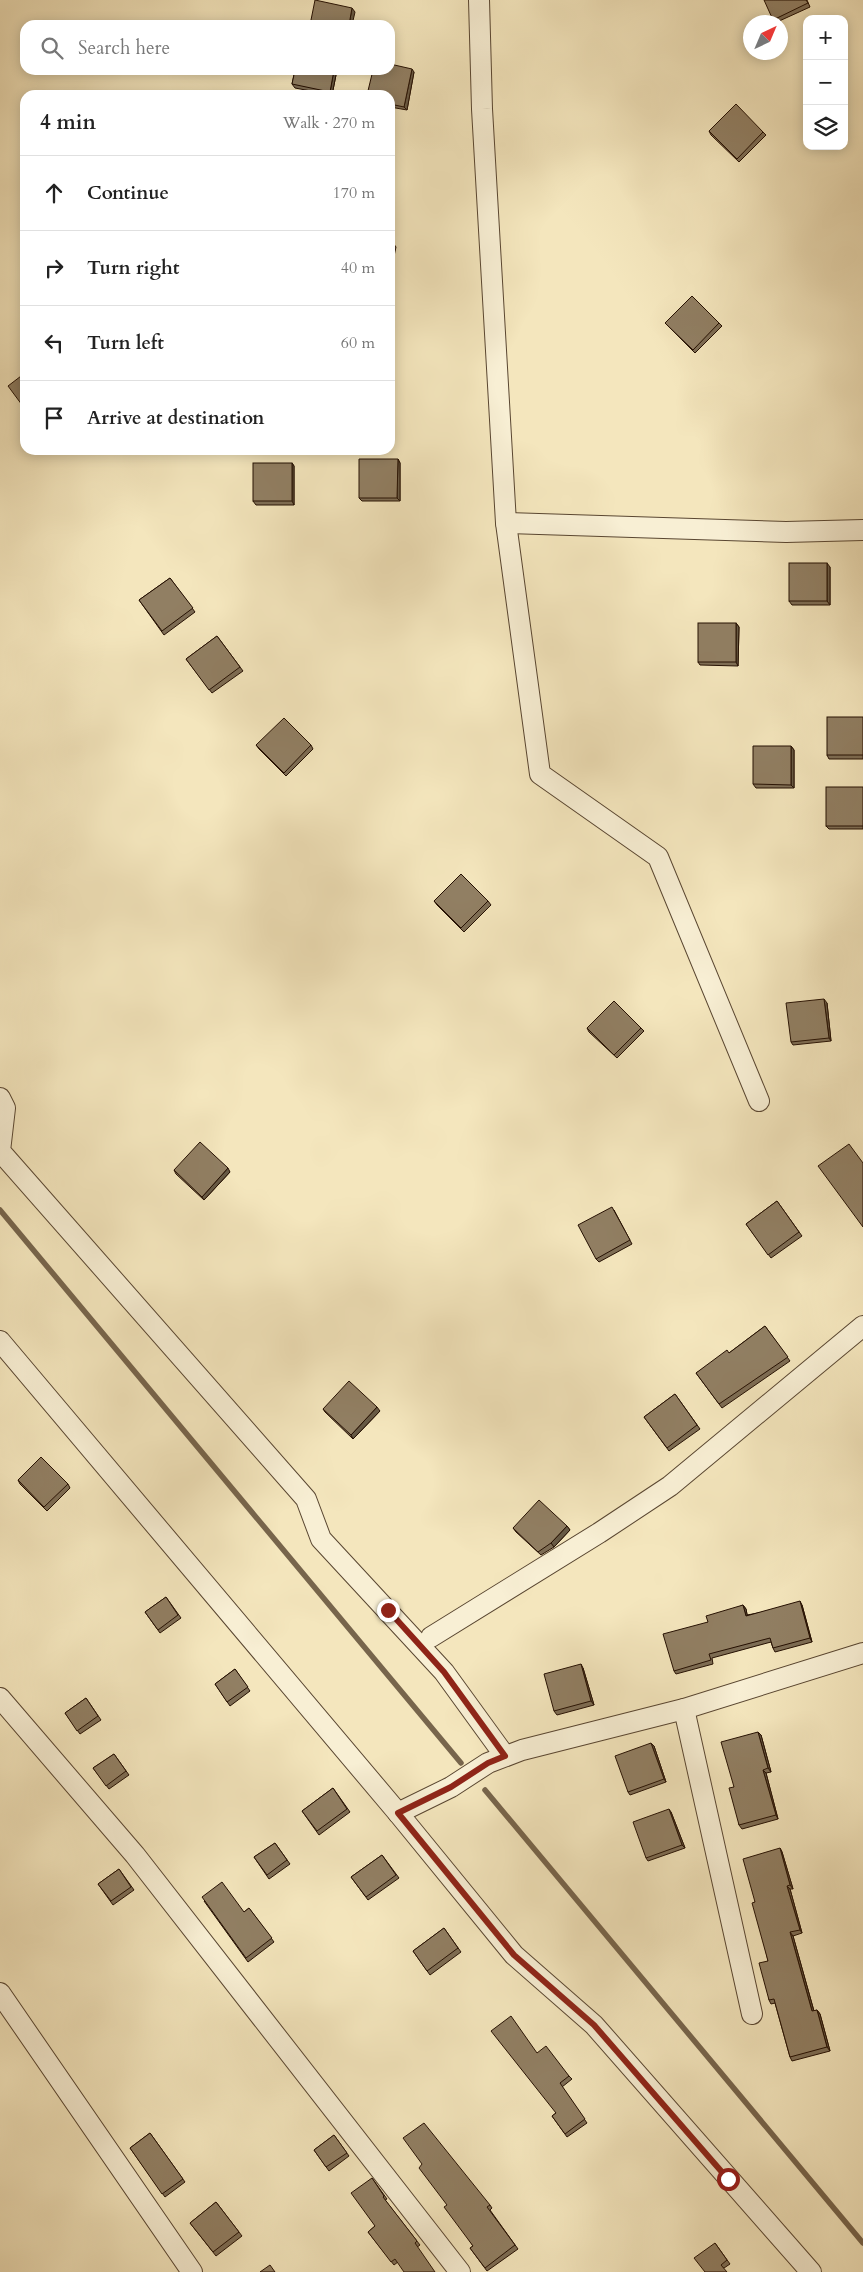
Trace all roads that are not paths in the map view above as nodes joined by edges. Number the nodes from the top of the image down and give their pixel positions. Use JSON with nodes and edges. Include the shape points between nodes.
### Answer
{"nodes":[{"id":1,"x":480,"y":0,"type":"edge"},
{"id":2,"x":506,"y":523,"type":"junction"},
{"id":3,"x":863,"y":530,"type":"edge"},
{"id":4,"x":0,"y":1098,"type":"edge"},
{"id":5,"x":759,"y":1101,"type":"dead end"},
{"id":6,"x":863,"y":1326,"type":"edge"},
{"id":7,"x":0,"y":1341,"type":"edge"},
{"id":8,"x":431,"y":1637,"type":"dead end"},
{"id":9,"x":863,"y":1653,"type":"edge"},
{"id":10,"x":0,"y":1698,"type":"edge"},
{"id":11,"x":684,"y":1709,"type":"junction"},
{"id":12,"x":505,"y":1756,"type":"junction"},
{"id":13,"x":398,"y":1813,"type":"junction"},
{"id":14,"x":0,"y":1993,"type":"edge"},
{"id":15,"x":752,"y":2014,"type":"dead end"},
{"id":16,"x":192,"y":2272,"type":"edge"},
{"id":17,"x":460,"y":2272,"type":"edge"},
{"id":18,"x":810,"y":2272,"type":"edge"}],
"edges":[{"from":1,"to":2,"type":"street","via":[[482,109]]},
{"from":2,"to":3,"type":"street","via":[[786,532]]},
{"from":2,"to":5,"type":"street","via":[[540,774],[658,857]]},
{"from":4,"to":12,"type":"street","via":[[5,1108],[0,1152],[306,1499],[321,1538],[444,1672]]},
{"from":6,"to":8,"type":"street","via":[[670,1486]]},
{"from":7,"to":13,"type":"street"},
{"from":9,"to":11,"type":"street"},
{"from":10,"to":17,"type":"street","via":[[135,1855]]},
{"from":11,"to":12,"type":"street"},
{"from":11,"to":15,"type":"street"},
{"from":12,"to":13,"type":"street"},
{"from":13,"to":18,"type":"street","via":[[514,1955],[594,2025]]},
{"from":14,"to":16,"type":"street"}]}
